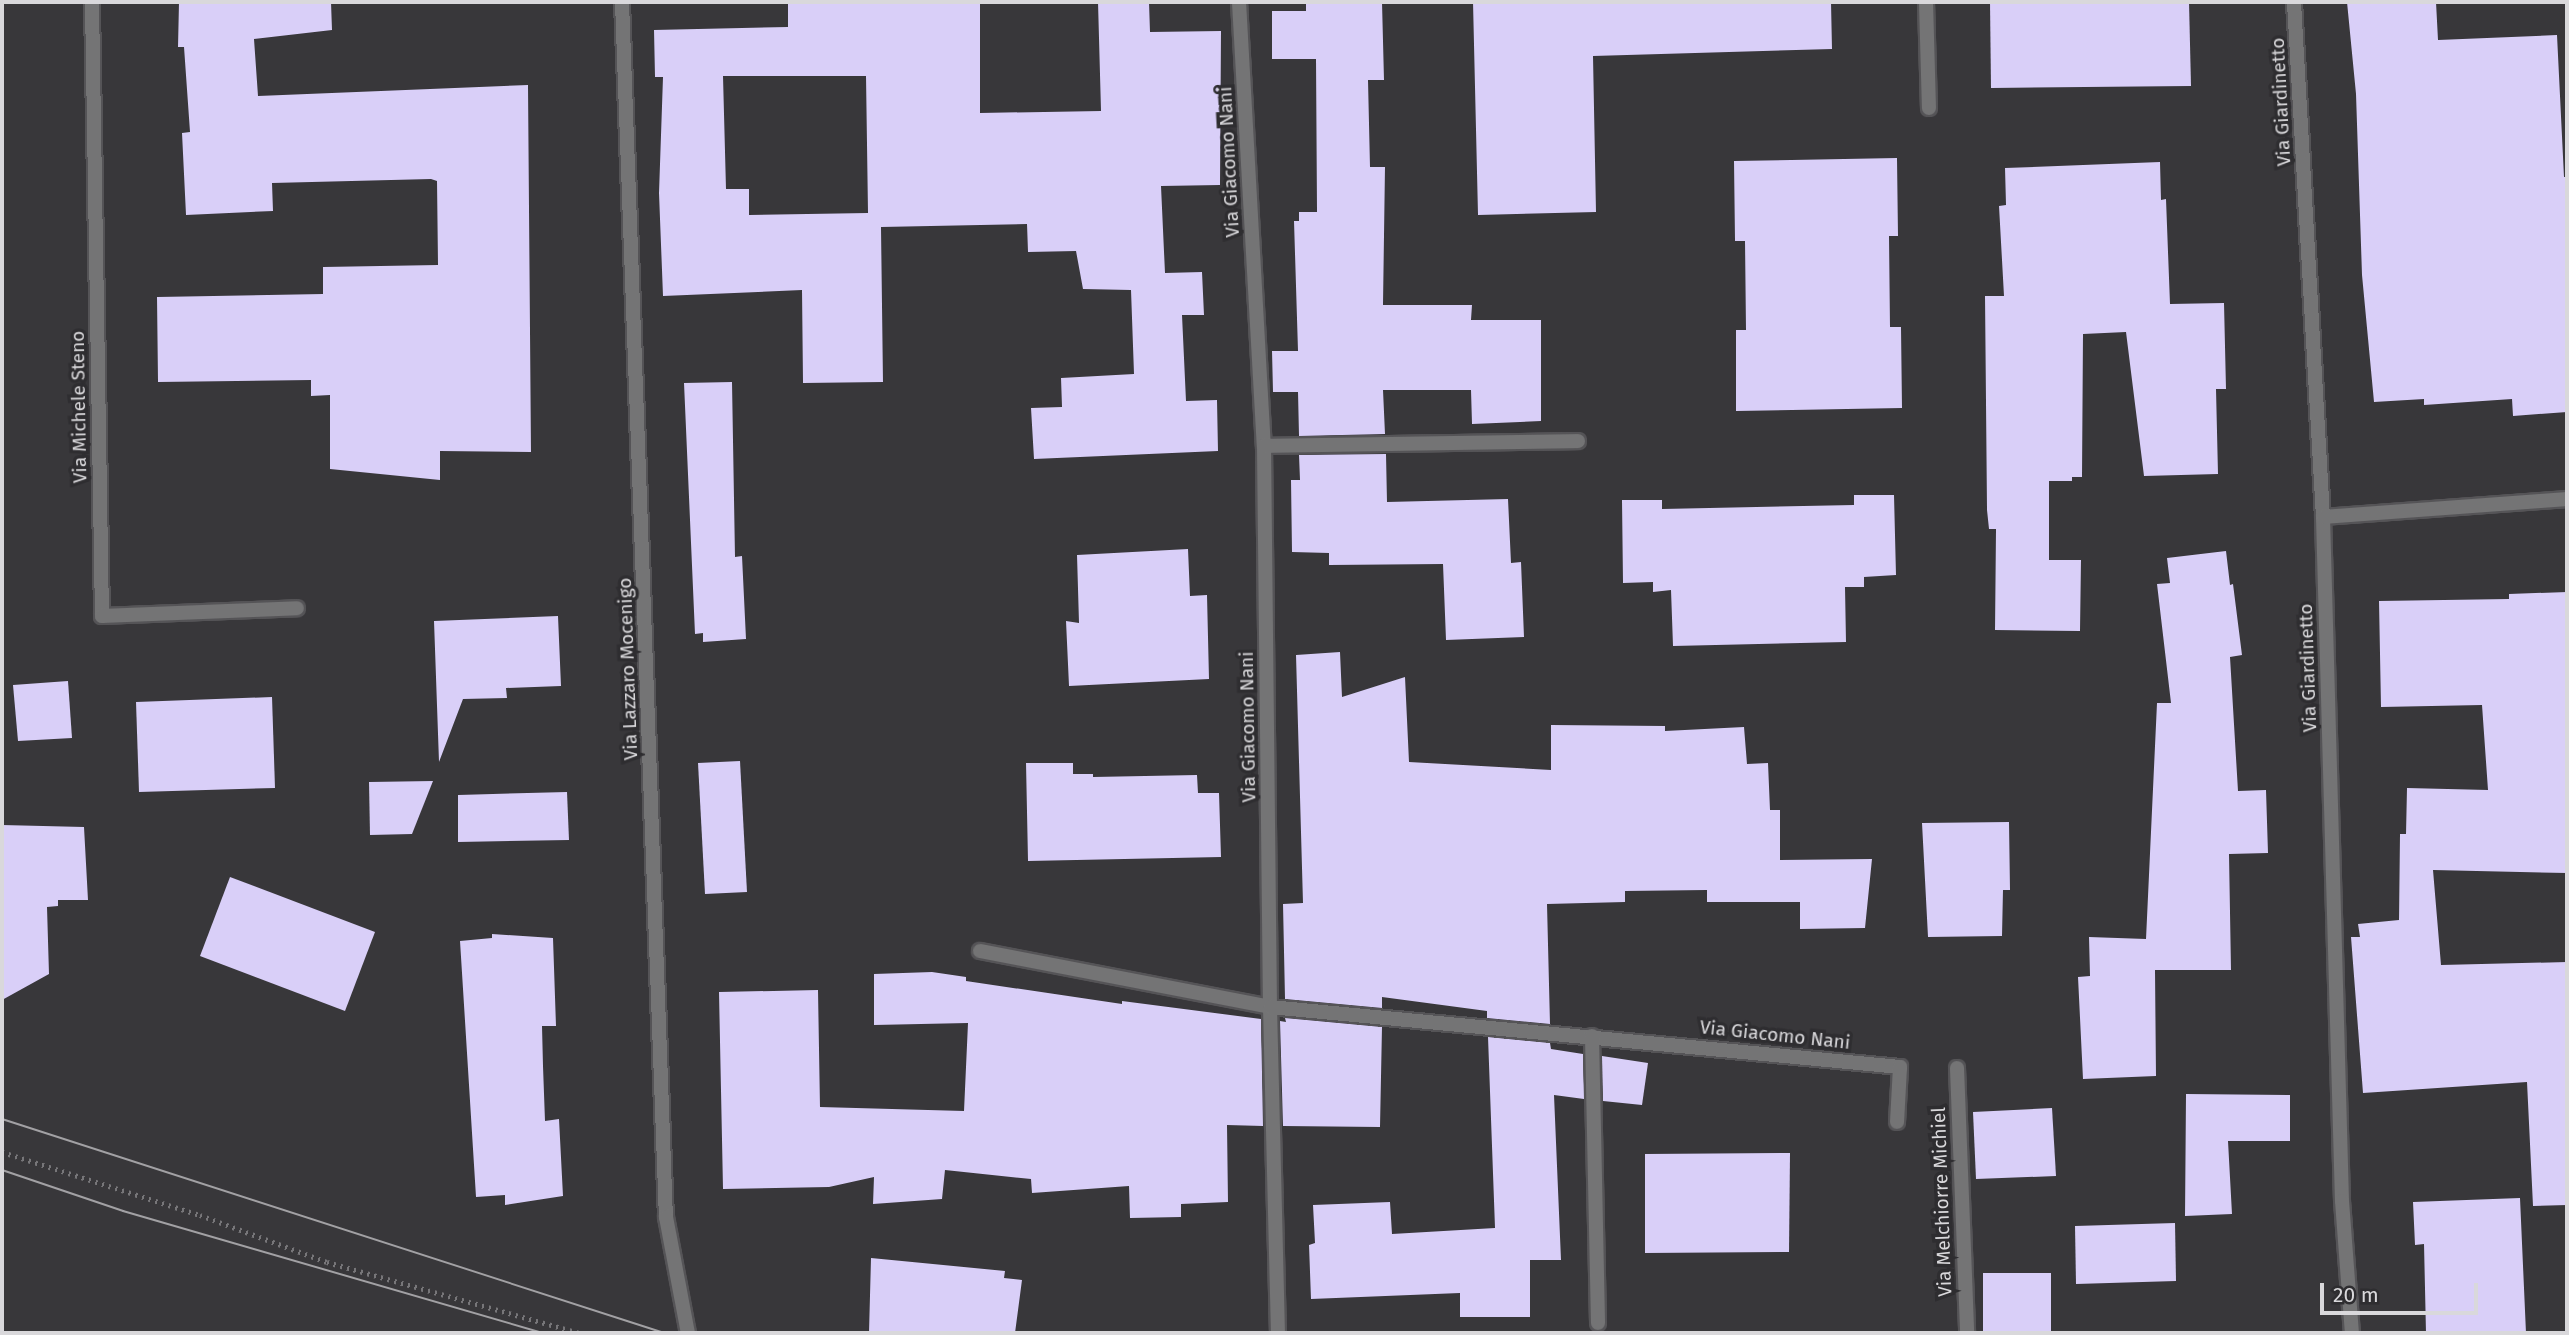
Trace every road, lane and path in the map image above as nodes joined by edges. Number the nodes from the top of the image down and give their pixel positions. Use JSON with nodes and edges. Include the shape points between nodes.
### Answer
{"nodes":[{"id":1,"x":92,"y":2,"type":"edge"},
{"id":2,"x":622,"y":2,"type":"edge"},
{"id":3,"x":1239,"y":2,"type":"edge"},
{"id":4,"x":1926,"y":2,"type":"edge"},
{"id":5,"x":2294,"y":2,"type":"edge"},
{"id":6,"x":1929,"y":108,"type":"dead end"},
{"id":7,"x":1578,"y":440,"type":"dead end"},
{"id":8,"x":1264,"y":446,"type":"junction"},
{"id":9,"x":2567,"y":499,"type":"edge"},
{"id":10,"x":2323,"y":517,"type":"junction"},
{"id":11,"x":297,"y":608,"type":"dead end"},
{"id":12,"x":980,"y":951,"type":"dead end"},
{"id":13,"x":1270,"y":1007,"type":"junction"},
{"id":14,"x":1592,"y":1036,"type":"junction"},
{"id":15,"x":1956,"y":1068,"type":"dead end"},
{"id":16,"x":1897,"y":1122,"type":"dead end"},
{"id":17,"x":2,"y":1152,"type":"edge"},
{"id":18,"x":1598,"y":1323,"type":"dead end"},
{"id":19,"x":580,"y":1333,"type":"edge"},
{"id":20,"x":688,"y":1333,"type":"edge"},
{"id":21,"x":1278,"y":1333,"type":"edge"},
{"id":22,"x":1967,"y":1333,"type":"edge"},
{"id":23,"x":2352,"y":1333,"type":"edge"}],
"edges":[{"from":1,"to":11,"type":"street","name":"Via Michele Steno","via":[[102,616]]},
{"from":2,"to":20,"type":"street","name":"Via Lazzaro Mocenigo","via":[[666,1217]]},
{"from":3,"to":8,"type":"street","name":"Via Giacomo Nani"},
{"from":4,"to":6,"type":"street"},
{"from":5,"to":10,"type":"street","name":"Via Giardinetto"},
{"from":7,"to":8,"type":"street"},
{"from":8,"to":13,"type":"street","name":"Via Giacomo Nani"},
{"from":9,"to":10,"type":"street"},
{"from":10,"to":23,"type":"street","name":"Via Giardinetto","via":[[2342,1201]]},
{"from":12,"to":13,"type":"street","name":"Via Giacomo Nani"},
{"from":13,"to":14,"type":"street","name":"Via Giacomo Nani"},
{"from":13,"to":21,"type":"street","name":"Via Giacomo Nani"},
{"from":14,"to":16,"type":"street","name":"Via Giacomo Nani","via":[[1900,1067]]},
{"from":14,"to":18,"type":"street"},
{"from":15,"to":22,"type":"street","name":"Via Melchiorre Michiel"},
{"from":17,"to":19,"type":"path","via":[[200,1215],[327,1262]]}]}
